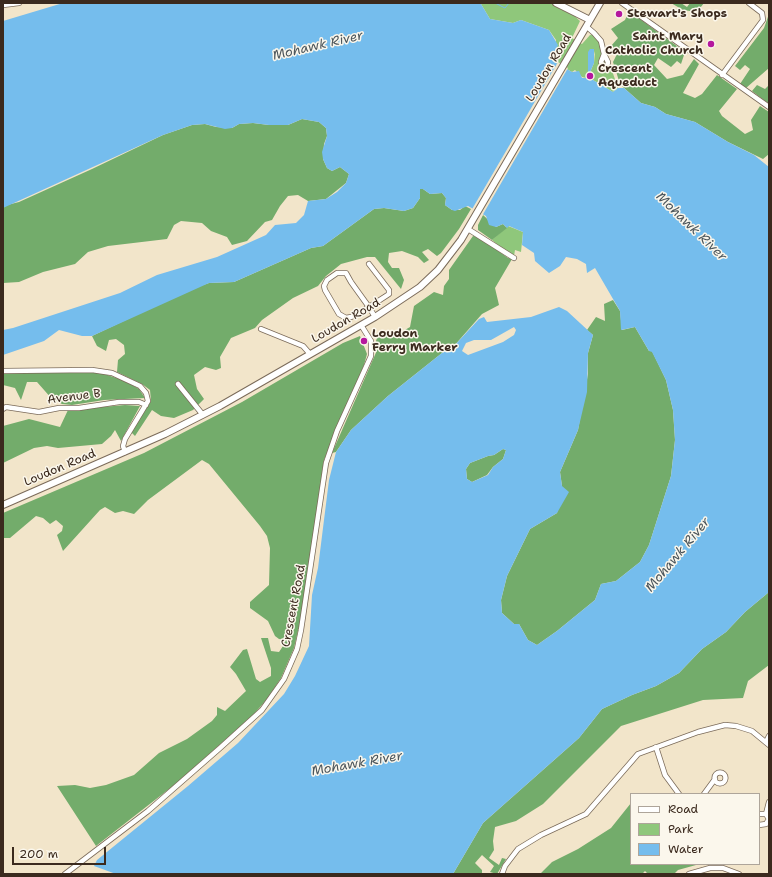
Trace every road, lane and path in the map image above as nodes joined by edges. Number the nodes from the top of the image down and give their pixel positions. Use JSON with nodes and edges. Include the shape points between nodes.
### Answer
{"nodes":[{"id":1,"x":19,"y":3,"type":"edge"},
{"id":2,"x":556,"y":3,"type":"edge"},
{"id":3,"x":600,"y":3,"type":"edge"},
{"id":4,"x":622,"y":3,"type":"edge"},
{"id":5,"x":749,"y":3,"type":"edge"},
{"id":6,"x":3,"y":5,"type":"edge"},
{"id":7,"x":590,"y":20,"type":"junction"},
{"id":8,"x":586,"y":28,"type":"junction"},
{"id":9,"x":604,"y":54,"type":"dead end"},
{"id":10,"x":722,"y":75,"type":"junction"},
{"id":11,"x":769,"y":107,"type":"edge"},
{"id":12,"x":468,"y":229,"type":"junction"},
{"id":13,"x":514,"y":258,"type":"dead end"},
{"id":14,"x":369,"y":264,"type":"dead end"},
{"id":15,"x":369,"y":307,"type":"junction"},
{"id":16,"x":375,"y":317,"type":"junction"},
{"id":17,"x":361,"y":325,"type":"junction"},
{"id":18,"x":261,"y":329,"type":"dead end"},
{"id":19,"x":310,"y":354,"type":"junction"},
{"id":20,"x":3,"y":371,"type":"edge"},
{"id":21,"x":178,"y":384,"type":"dead end"},
{"id":22,"x":146,"y":405,"type":"junction"},
{"id":23,"x":3,"y":409,"type":"edge"},
{"id":24,"x":203,"y":415,"type":"junction"},
{"id":25,"x":125,"y":452,"type":"junction"},
{"id":26,"x":3,"y":504,"type":"edge"},
{"id":27,"x":769,"y":736,"type":"edge"},
{"id":28,"x":767,"y":743,"type":"edge"},
{"id":29,"x":656,"y":747,"type":"junction"},
{"id":30,"x":715,"y":779,"type":"dead end"},
{"id":31,"x":678,"y":793,"type":"edge"},
{"id":32,"x":705,"y":793,"type":"edge"},
{"id":33,"x":769,"y":802,"type":"edge"},
{"id":34,"x":760,"y":814,"type":"edge"},
{"id":35,"x":766,"y":814,"type":"junction"},
{"id":36,"x":760,"y":825,"type":"edge"},
{"id":37,"x":720,"y":866,"type":"edge"},
{"id":38,"x":65,"y":874,"type":"edge"},
{"id":39,"x":502,"y":874,"type":"edge"},
{"id":40,"x":689,"y":874,"type":"edge"},
{"id":41,"x":739,"y":874,"type":"edge"}],
"edges":[{"from":1,"to":6,"type":"street"},
{"from":2,"to":7,"type":"main road"},
{"from":3,"to":7,"type":"main road","name":"Loudon Road"},
{"from":4,"to":10,"type":"street"},
{"from":5,"to":10,"type":"street","via":[[762,13],[763,20]]},
{"from":7,"to":8,"type":"main road","name":"Loudon Road"},
{"from":8,"to":9,"type":"street","via":[[601,41]]},
{"from":8,"to":12,"type":"main road","name":"Loudon Road"},
{"from":10,"to":11,"type":"street"},
{"from":12,"to":13,"type":"street"},
{"from":12,"to":16,"type":"main road","name":"Loudon Road","via":[[434,275],[408,297]]},
{"from":14,"to":15,"type":"street","via":[[390,292]]},
{"from":15,"to":15,"type":"street","via":[[346,273],[340,272],[324,282],[325,290],[342,316],[351,317]]},
{"from":15,"to":16,"type":"street"},
{"from":16,"to":17,"type":"main road","name":"Loudon Road"},
{"from":17,"to":19,"type":"main road","name":"Loudon Road"},
{"from":17,"to":38,"type":"street","name":"Crescent Road","via":[[370,341],[371,356],[337,431],[326,463],[301,630],[297,649],[284,679],[262,710],[220,748],[148,811]]},
{"from":18,"to":19,"type":"street","via":[[303,346]]},
{"from":19,"to":24,"type":"main road","name":"Loudon Road"},
{"from":20,"to":22,"type":"street","via":[[74,369],[112,373],[140,386],[146,392]]},
{"from":21,"to":24,"type":"street"},
{"from":22,"to":23,"type":"street","name":"Avenue B","via":[[128,402],[40,412],[6,407]]},
{"from":22,"to":25,"type":"street","via":[[125,439]]},
{"from":24,"to":25,"type":"main road","name":"Loudon Road"},
{"from":25,"to":26,"type":"main road","name":"Loudon Road"},
{"from":27,"to":28,"type":"street"},
{"from":28,"to":29,"type":"street","via":[[747,729],[725,725]]},
{"from":29,"to":31,"type":"street","via":[[665,775]]},
{"from":29,"to":39,"type":"street","via":[[638,754],[631,760],[586,814],[518,849]]},
{"from":30,"to":32,"type":"street"},
{"from":33,"to":35,"type":"street"},
{"from":34,"to":35,"type":"street"},
{"from":35,"to":36,"type":"street","via":[[768,823]]},
{"from":37,"to":40,"type":"street","via":[[704,868]]},
{"from":37,"to":41,"type":"street"}]}
